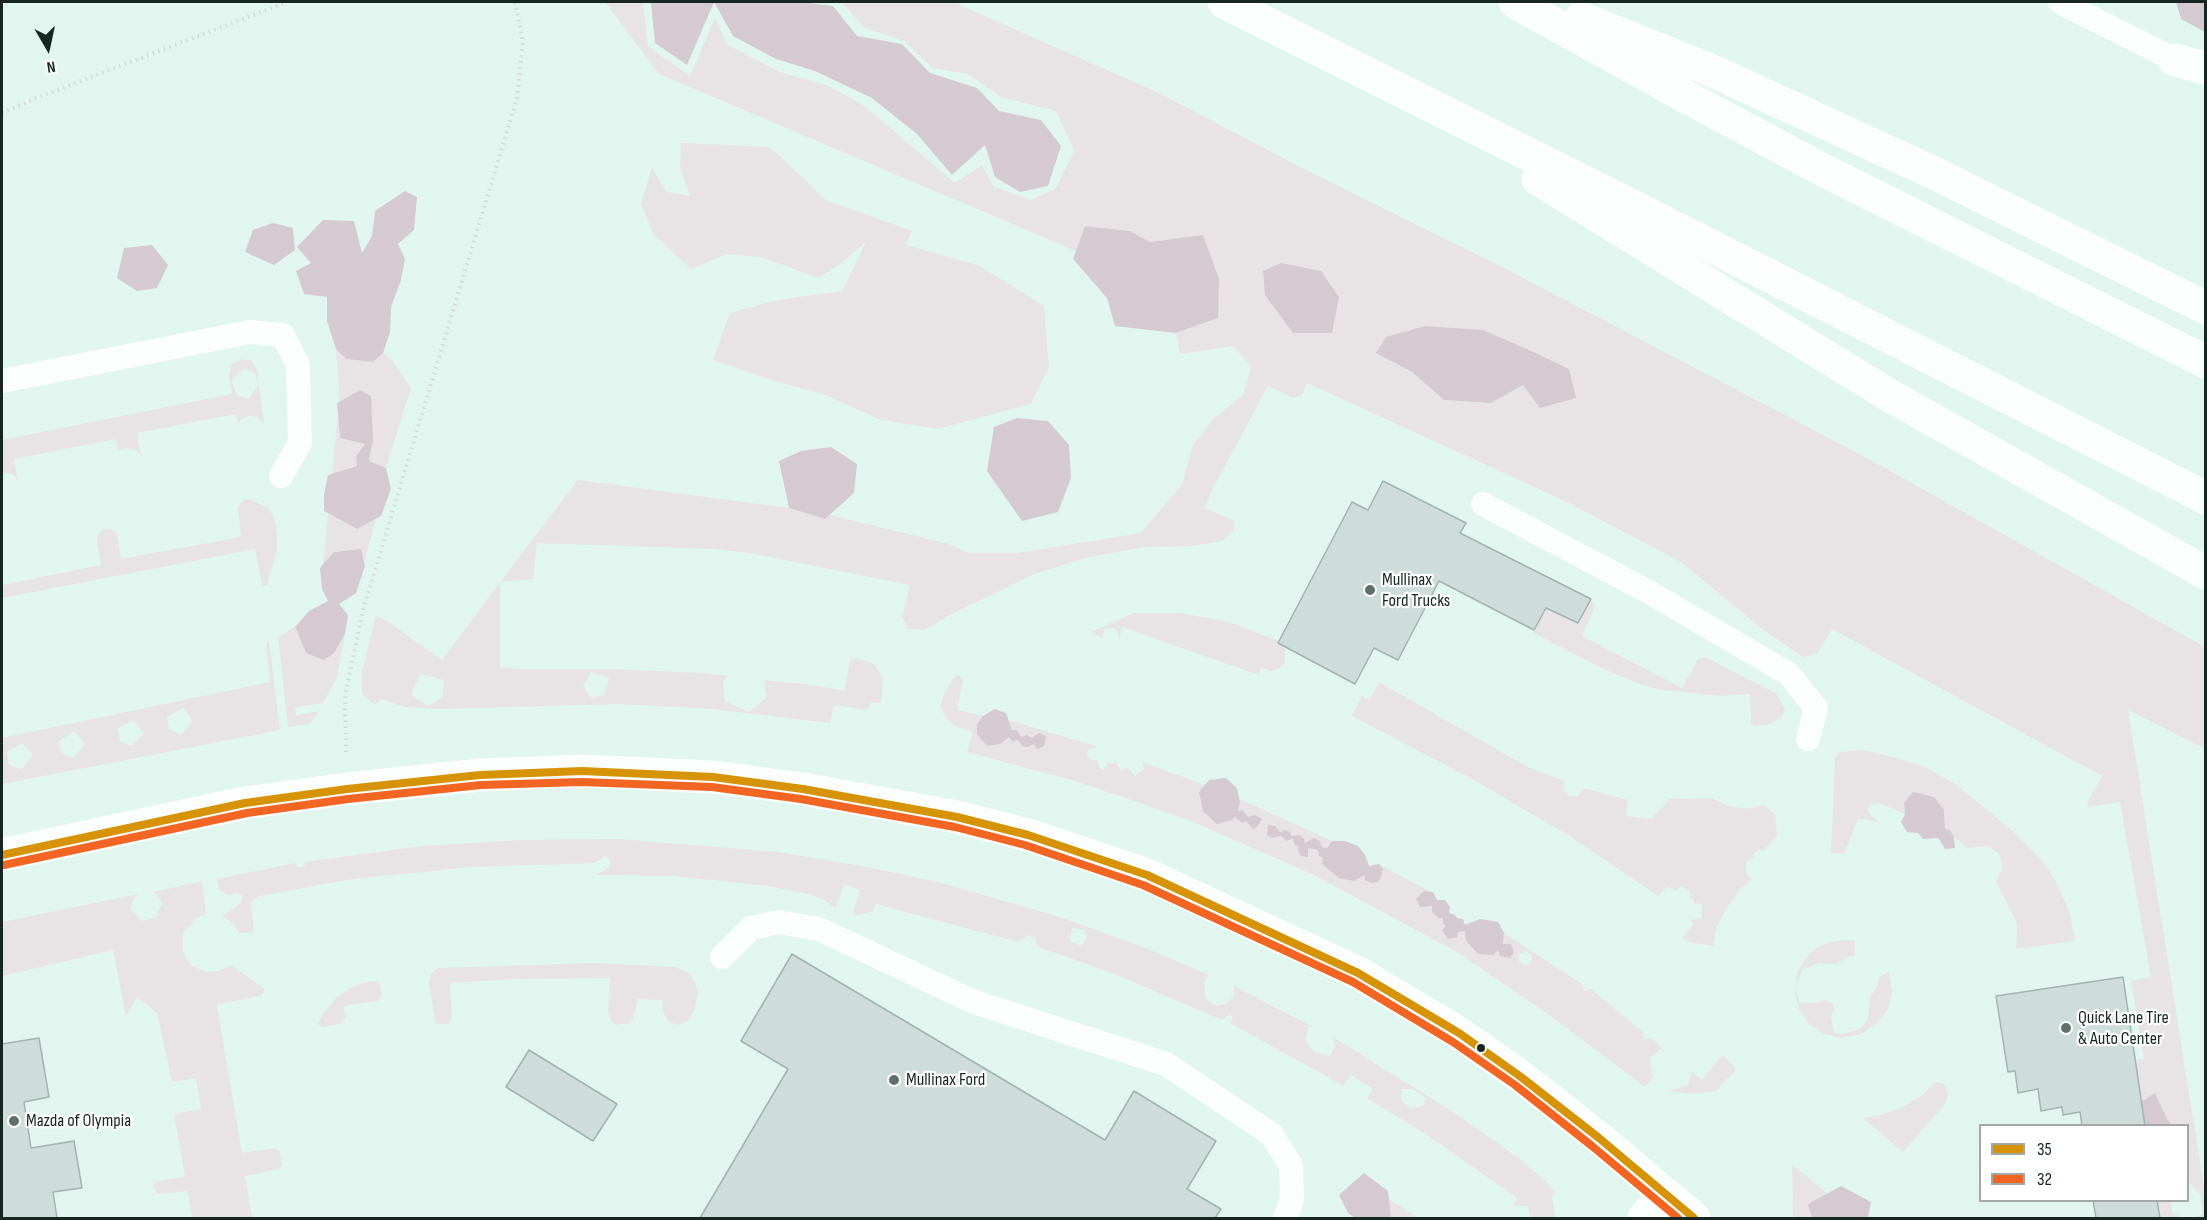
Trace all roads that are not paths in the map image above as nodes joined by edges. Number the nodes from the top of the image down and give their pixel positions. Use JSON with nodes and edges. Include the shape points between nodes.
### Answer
{"nodes":[{"id":1,"x":1224,"y":2,"type":"edge"},
{"id":2,"x":1515,"y":2,"type":"edge"},
{"id":3,"x":1540,"y":2,"type":"edge"},
{"id":4,"x":2060,"y":2,"type":"edge"},
{"id":5,"x":2175,"y":60,"type":"joint"},
{"id":6,"x":2205,"y":68,"type":"edge"},
{"id":7,"x":1376,"y":78,"type":"junction"},
{"id":8,"x":2205,"y":308,"type":"edge"},
{"id":9,"x":2205,"y":362,"type":"edge"},
{"id":10,"x":2,"y":381,"type":"edge"},
{"id":11,"x":281,"y":476,"type":"dead end"},
{"id":12,"x":2205,"y":498,"type":"edge"},
{"id":13,"x":1483,"y":504,"type":"dead end"},
{"id":14,"x":2205,"y":573,"type":"edge"},
{"id":15,"x":1808,"y":739,"type":"dead end"},
{"id":16,"x":2,"y":855,"type":"edge"},
{"id":17,"x":722,"y":957,"type":"dead end"},
{"id":18,"x":1665,"y":1194,"type":"junction"},
{"id":19,"x":1285,"y":1218,"type":"edge"},
{"id":20,"x":1644,"y":1218,"type":"edge"},
{"id":21,"x":1694,"y":1218,"type":"edge"}],
"edges":[{"from":1,"to":7,"type":"main road"},
{"from":2,"to":9,"type":"main road","via":[[1820,168]]},
{"from":3,"to":8,"type":"main road","via":[[1715,72],[1925,169]]},
{"from":4,"to":5,"type":"lane"},
{"from":5,"to":6,"type":"main road"},
{"from":7,"to":12,"type":"main road"},
{"from":7,"to":14,"type":"main road","via":[[1887,394]]},
{"from":10,"to":11,"type":"lane","via":[[250,332],[283,334],[298,364],[300,443]]},
{"from":13,"to":15,"type":"lane","via":[[1647,591],[1789,674],[1816,708]]},
{"from":16,"to":18,"type":"main road","via":[[245,803],[480,775],[582,771],[713,777],[886,803],[1028,835],[1147,875],[1358,973],[1459,1033],[1521,1077]]},
{"from":17,"to":19,"type":"lane","via":[[751,928],[779,922],[819,929],[974,1002],[1166,1064],[1271,1134],[1291,1165],[1292,1200]]},
{"from":18,"to":20,"type":"main road"},
{"from":18,"to":21,"type":"main road"}]}
